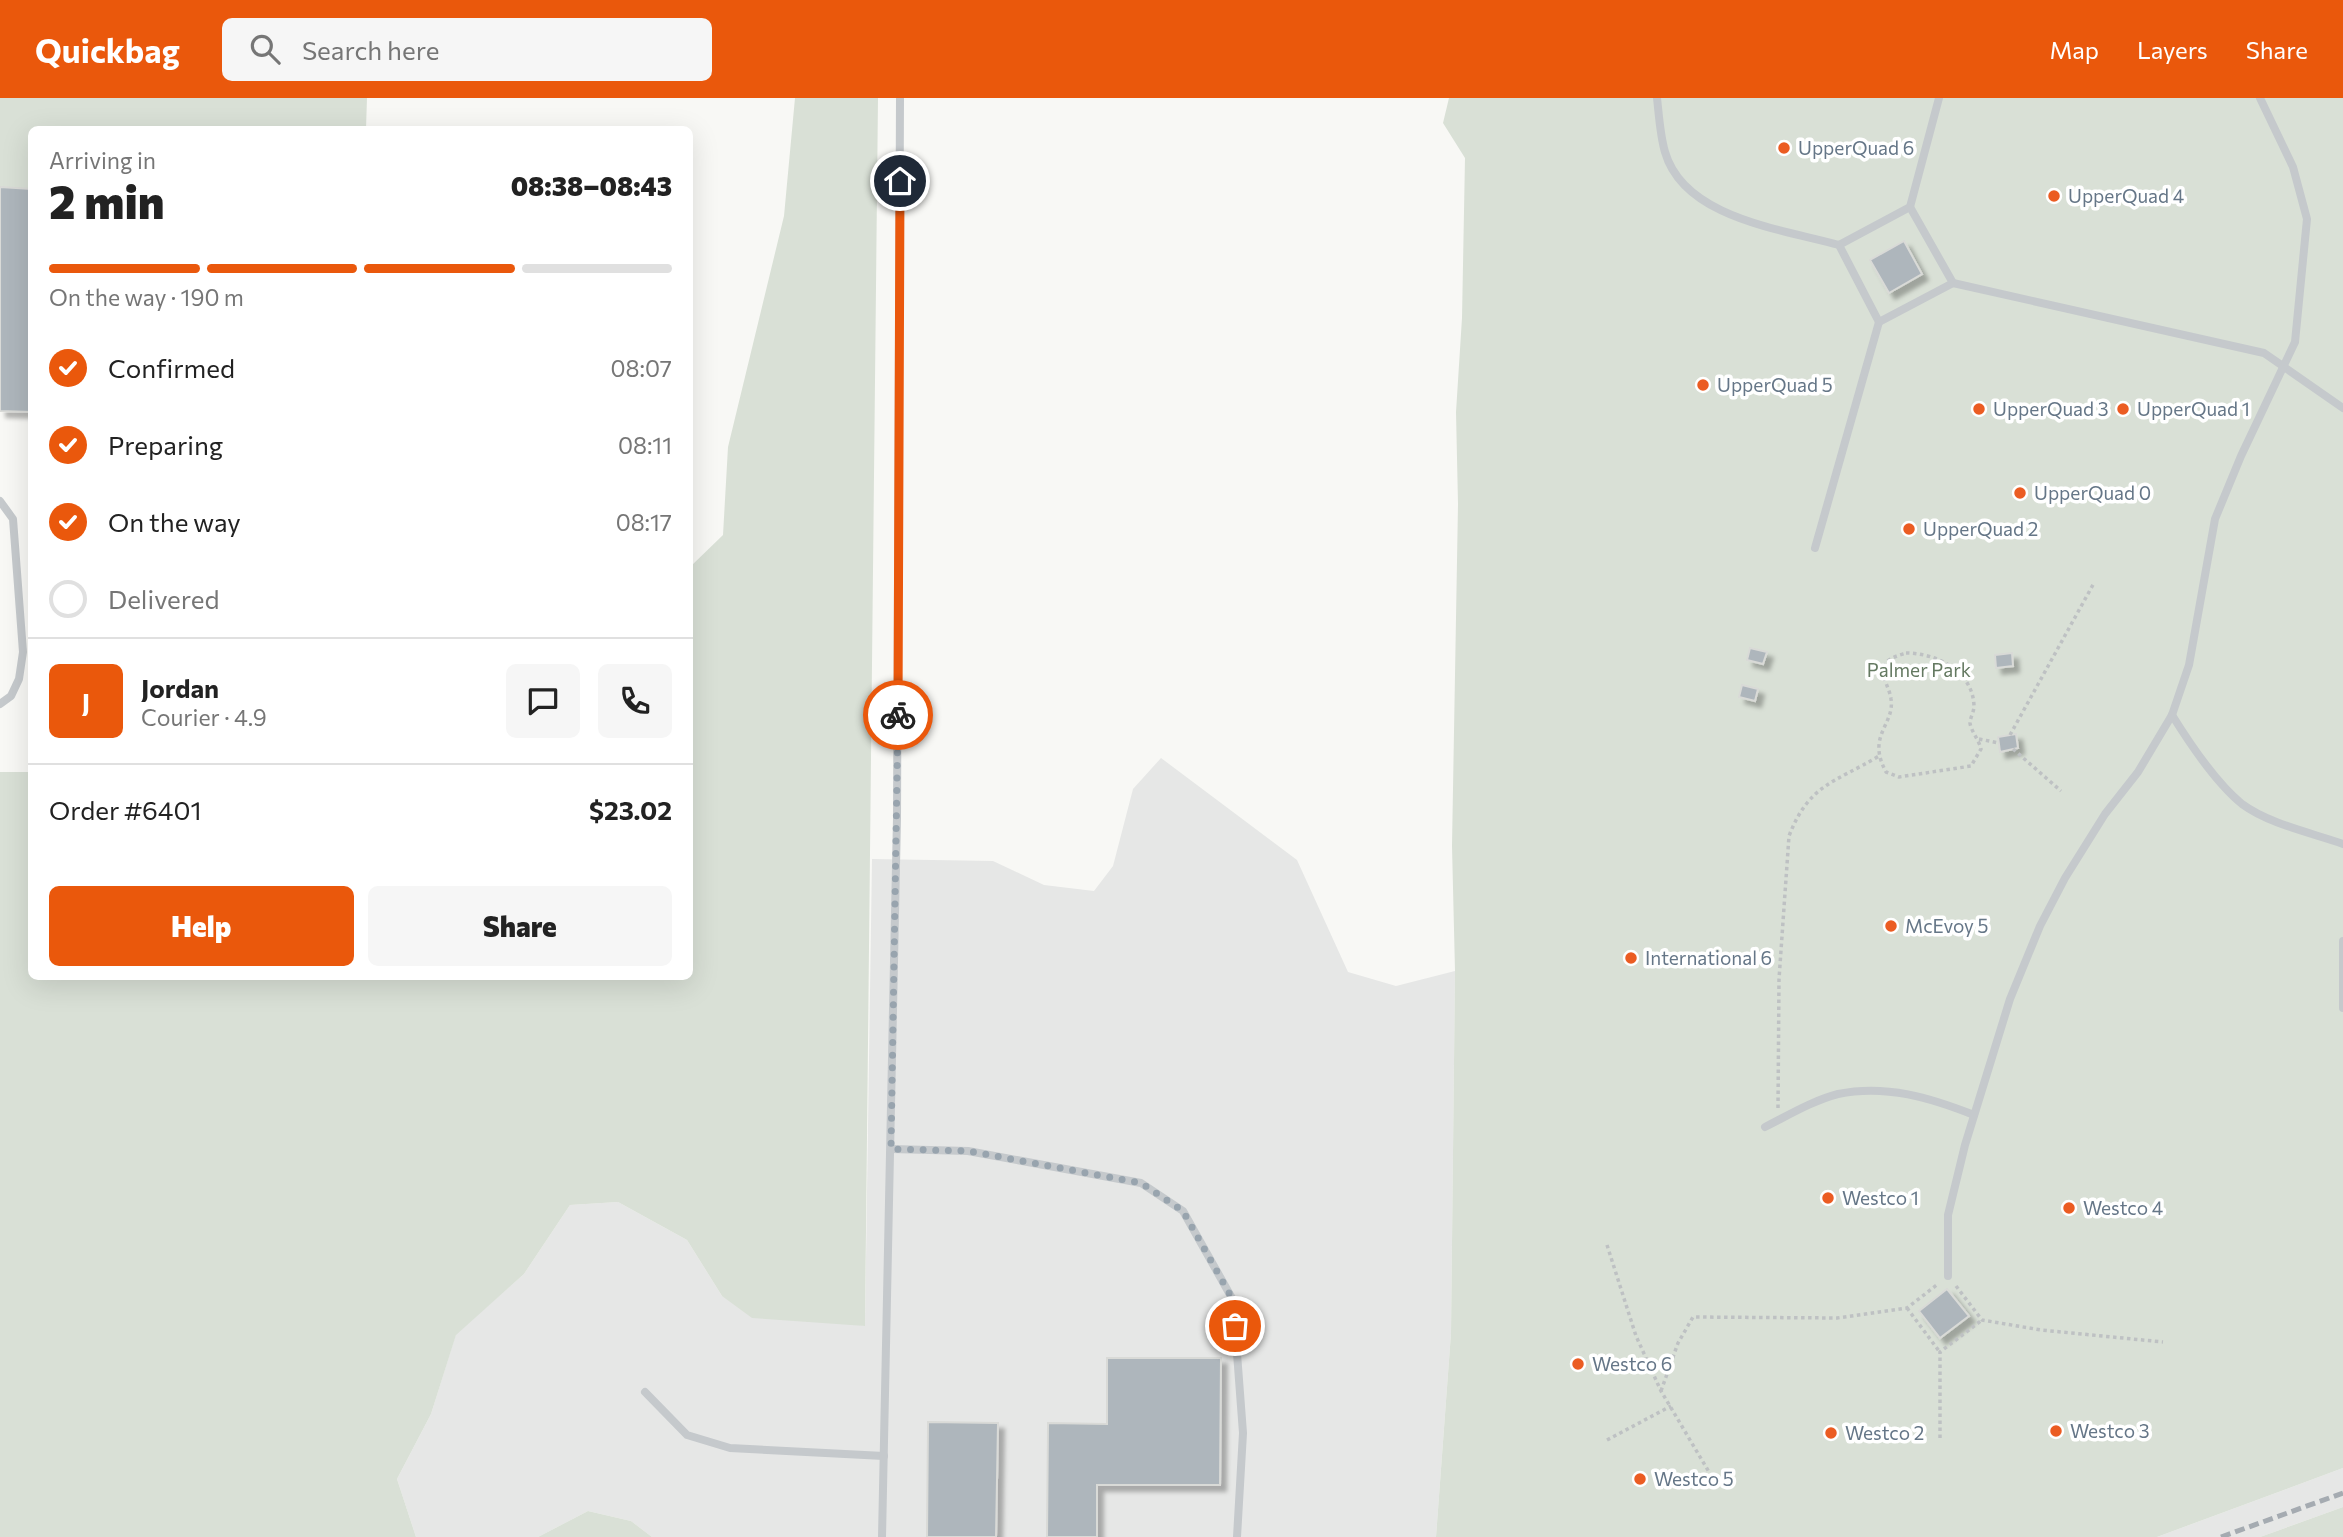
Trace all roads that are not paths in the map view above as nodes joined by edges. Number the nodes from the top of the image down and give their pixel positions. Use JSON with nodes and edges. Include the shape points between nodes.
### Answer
{"nodes":[{"id":1,"x":900,"y":98,"type":"edge"},
{"id":2,"x":1657,"y":98,"type":"edge"},
{"id":3,"x":1939,"y":98,"type":"edge"},
{"id":4,"x":2260,"y":98,"type":"edge"},
{"id":5,"x":1910,"y":207,"type":"junction"},
{"id":6,"x":1839,"y":245,"type":"junction"},
{"id":7,"x":1953,"y":283,"type":"junction"},
{"id":8,"x":1879,"y":322,"type":"junction"},
{"id":9,"x":2283,"y":367,"type":"junction"},
{"id":10,"x":2343,"y":408,"type":"edge"},
{"id":11,"x":0,"y":501,"type":"edge"},
{"id":12,"x":1815,"y":548,"type":"dead end"},
{"id":13,"x":0,"y":704,"type":"edge"},
{"id":14,"x":2172,"y":715,"type":"junction"},
{"id":15,"x":2343,"y":844,"type":"edge"},
{"id":16,"x":2343,"y":941,"type":"edge"},
{"id":17,"x":2343,"y":1008,"type":"edge"},
{"id":18,"x":1975,"y":1115,"type":"junction"},
{"id":19,"x":1765,"y":1127,"type":"dead end"},
{"id":20,"x":891,"y":1149,"type":"junction"},
{"id":21,"x":1948,"y":1276,"type":"road end"},
{"id":22,"x":645,"y":1392,"type":"dead end"},
{"id":23,"x":884,"y":1456,"type":"junction"},
{"id":24,"x":882,"y":1537,"type":"edge"},
{"id":25,"x":1237,"y":1537,"type":"edge"}],
"edges":[{"from":1,"to":20,"type":"lane"},
{"from":2,"to":6,"type":"lane","via":[[1665,153],[1682,185],[1717,211]]},
{"from":3,"to":5,"type":"lane"},
{"from":4,"to":9,"type":"lane","via":[[2293,167],[2307,219],[2295,342]]},
{"from":5,"to":6,"type":"lane"},
{"from":5,"to":7,"type":"lane"},
{"from":6,"to":8,"type":"lane"},
{"from":7,"to":8,"type":"lane"},
{"from":7,"to":9,"type":"lane","via":[[2264,354]]},
{"from":8,"to":12,"type":"lane"},
{"from":9,"to":10,"type":"lane"},
{"from":9,"to":14,"type":"lane","via":[[2215,519],[2189,665]]},
{"from":11,"to":13,"type":"lane","via":[[13,519],[23,652],[19,679],[11,696]]},
{"from":14,"to":15,"type":"lane","via":[[2192,748],[2243,804]]},
{"from":14,"to":18,"type":"lane","via":[[2138,772],[2105,814],[2040,926],[2010,999]]},
{"from":16,"to":17,"type":"lane"},
{"from":18,"to":19,"type":"lane","via":[[1931,1098],[1889,1091],[1838,1094]]},
{"from":18,"to":21,"type":"lane","via":[[1948,1215]]},
{"from":20,"to":23,"type":"lane"},
{"from":20,"to":25,"type":"lane","via":[[968,1151],[1141,1183],[1183,1211],[1233,1300],[1243,1433]]},
{"from":22,"to":23,"type":"lane","via":[[687,1435],[730,1448]]},
{"from":23,"to":24,"type":"lane"}]}
